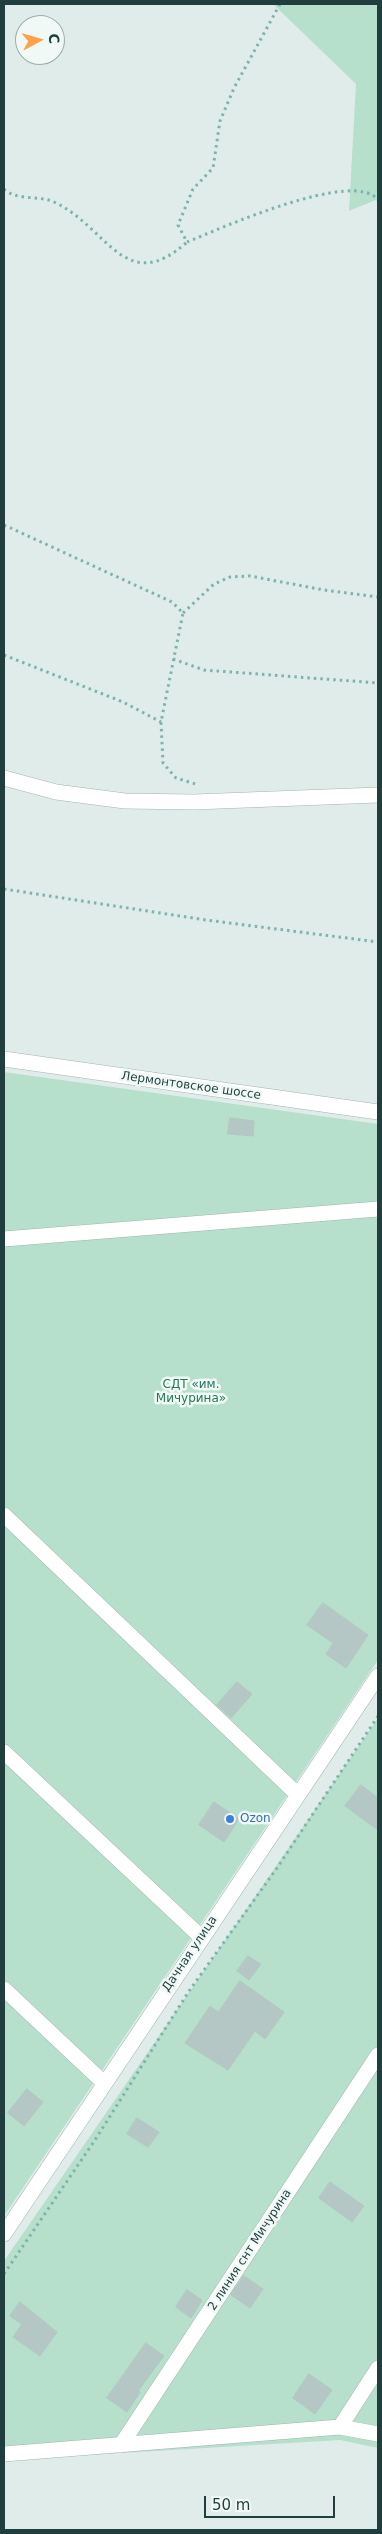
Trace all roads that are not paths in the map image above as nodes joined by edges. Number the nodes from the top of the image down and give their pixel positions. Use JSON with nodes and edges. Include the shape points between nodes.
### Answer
{"nodes":[{"id":1,"x":4,"y":778,"type":"edge"},
{"id":2,"x":378,"y":795,"type":"edge"},
{"id":3,"x":4,"y":1059,"type":"edge"},
{"id":4,"x":378,"y":1112,"type":"edge"},
{"id":5,"x":378,"y":1209,"type":"edge"},
{"id":6,"x":5,"y":1241,"type":"edge"},
{"id":7,"x":4,"y":1514,"type":"edge"},
{"id":8,"x":378,"y":1676,"type":"edge"},
{"id":9,"x":4,"y":1752,"type":"edge"},
{"id":10,"x":298,"y":1795,"type":"junction"},
{"id":11,"x":202,"y":1937,"type":"junction"},
{"id":12,"x":4,"y":1989,"type":"edge"},
{"id":13,"x":378,"y":2055,"type":"edge"},
{"id":14,"x":104,"y":2083,"type":"junction"},
{"id":15,"x":7,"y":2223,"type":"edge"},
{"id":16,"x":378,"y":2368,"type":"edge"},
{"id":17,"x":340,"y":2427,"type":"junction"},
{"id":18,"x":378,"y":2434,"type":"edge"},
{"id":19,"x":121,"y":2445,"type":"junction"},
{"id":20,"x":4,"y":2454,"type":"edge"}],
"edges":[{"from":1,"to":2,"type":"street","via":[[56,792],[124,801],[194,802]]},
{"from":3,"to":4,"type":"street","name":"Лермонтовское шоссе"},
{"from":5,"to":6,"type":"street"},
{"from":7,"to":10,"type":"street"},
{"from":8,"to":10,"type":"street","name":"Дачная улица"},
{"from":9,"to":11,"type":"street"},
{"from":10,"to":11,"type":"street","name":"Дачная улица"},
{"from":11,"to":14,"type":"street","name":"Дачная улица"},
{"from":12,"to":14,"type":"street"},
{"from":13,"to":19,"type":"street","name":"2 линия снт Мичурина"},
{"from":14,"to":15,"type":"street","name":"Дачная улица"},
{"from":16,"to":17,"type":"street"},
{"from":17,"to":18,"type":"street"},
{"from":17,"to":19,"type":"street"},
{"from":19,"to":20,"type":"street"}]}
